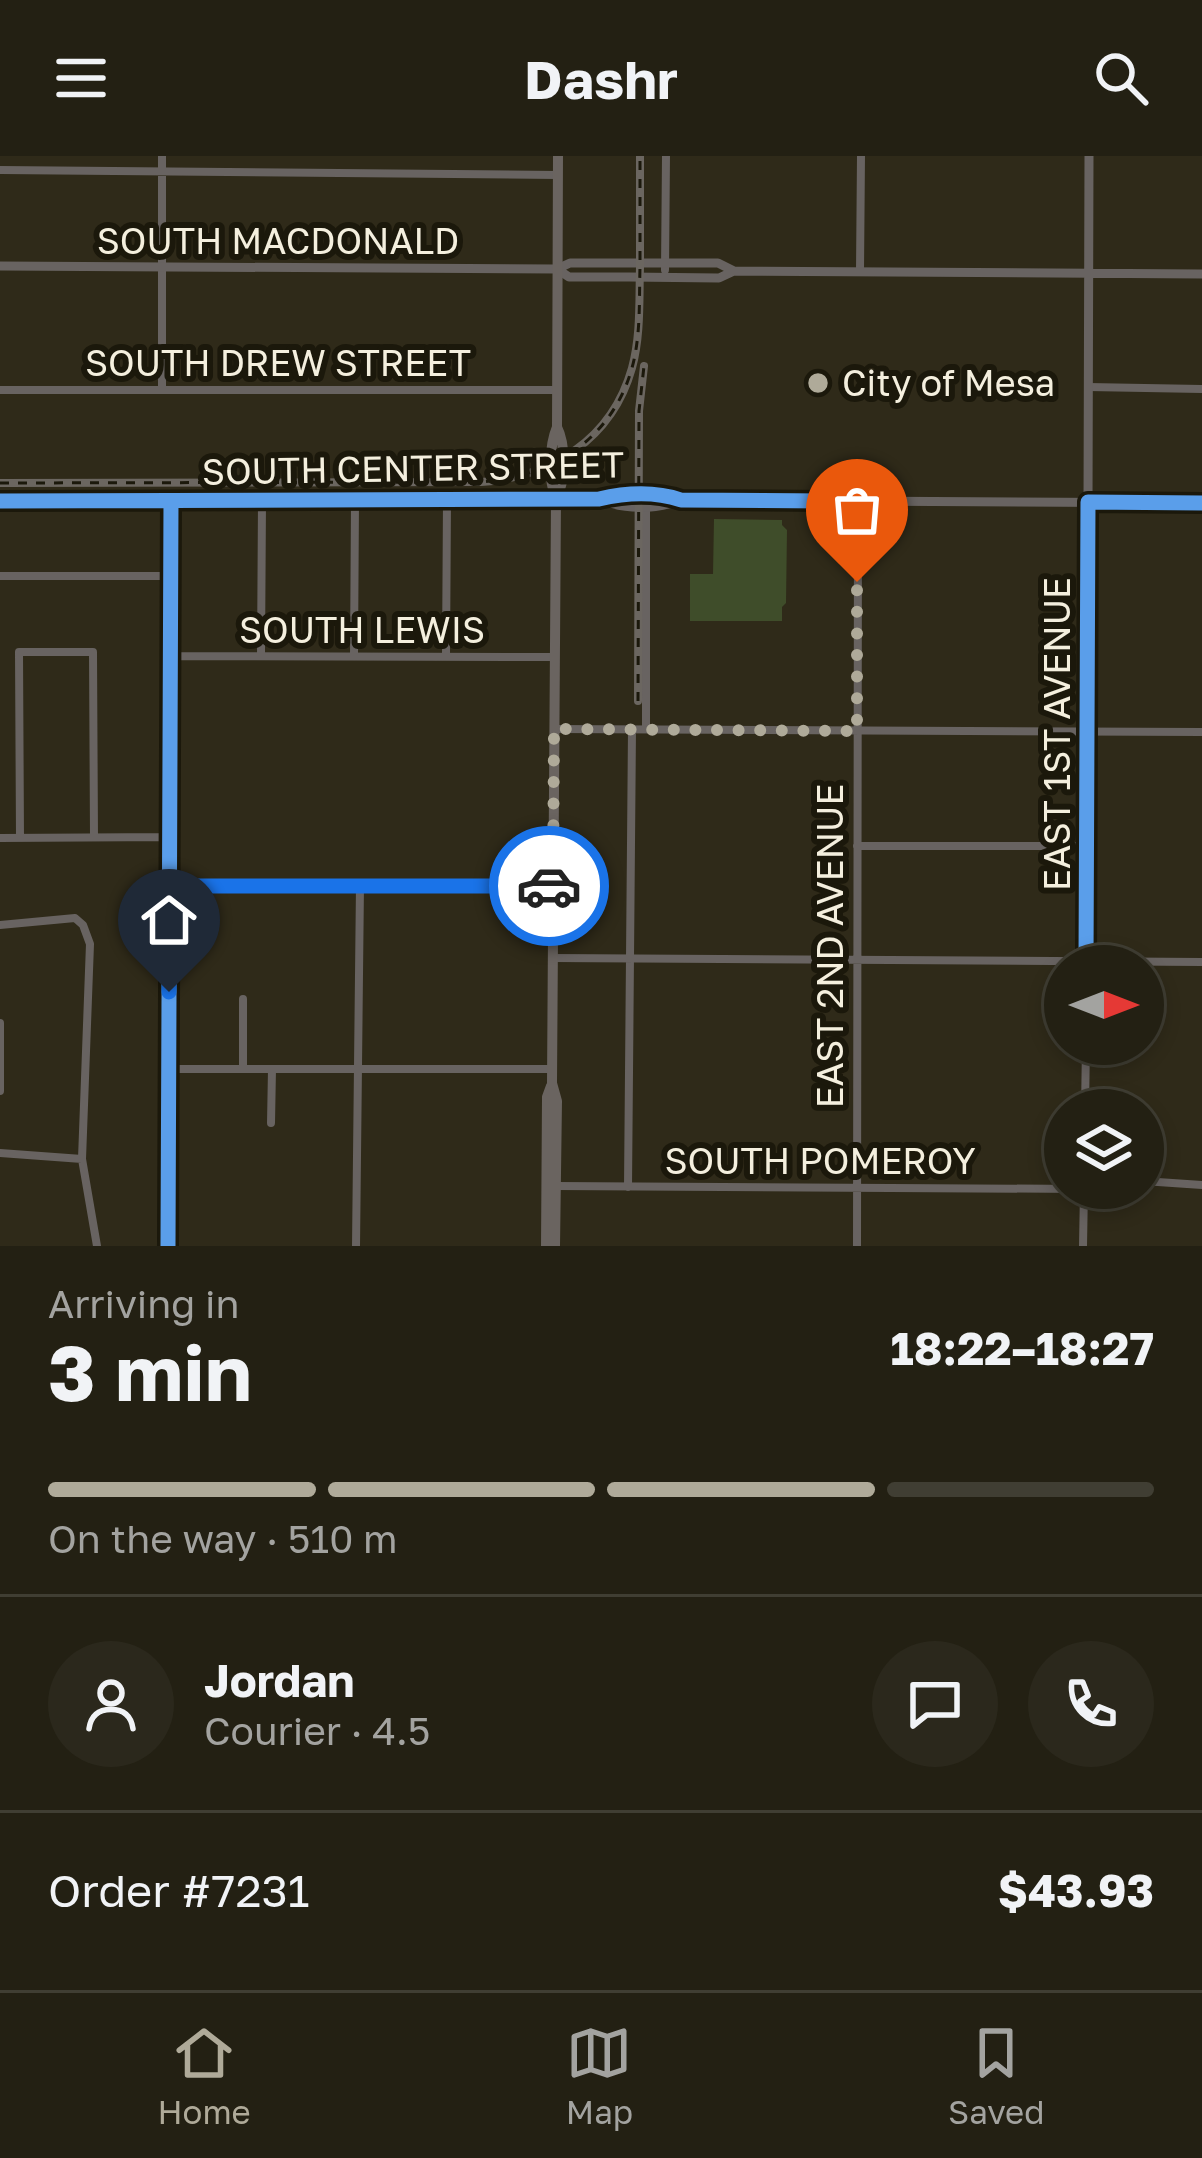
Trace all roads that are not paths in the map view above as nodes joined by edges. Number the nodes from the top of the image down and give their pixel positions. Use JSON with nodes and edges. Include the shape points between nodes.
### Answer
{"nodes":[{"id":1,"x":162,"y":156,"type":"edge"},
{"id":2,"x":558,"y":156,"type":"edge"},
{"id":3,"x":666,"y":156,"type":"edge"},
{"id":4,"x":861,"y":156,"type":"edge"},
{"id":5,"x":1089,"y":156,"type":"edge"},
{"id":6,"x":0,"y":170,"type":"edge"},
{"id":7,"x":162,"y":170,"type":"junction"},
{"id":8,"x":558,"y":176,"type":"junction"},
{"id":9,"x":0,"y":266,"type":"edge"},
{"id":10,"x":162,"y":267,"type":"junction"},
{"id":11,"x":665,"y":267,"type":"junction"},
{"id":12,"x":557,"y":269,"type":"junction"},
{"id":13,"x":734,"y":271,"type":"junction"},
{"id":14,"x":860,"y":271,"type":"junction"},
{"id":15,"x":1088,"y":274,"type":"junction"},
{"id":16,"x":1202,"y":274,"type":"edge"},
{"id":17,"x":1088,"y":387,"type":"junction"},
{"id":18,"x":1202,"y":389,"type":"edge"},
{"id":19,"x":0,"y":390,"type":"edge"},
{"id":20,"x":162,"y":390,"type":"junction"},
{"id":21,"x":556,"y":390,"type":"junction"},
{"id":22,"x":556,"y":499,"type":"junction"},
{"id":23,"x":598,"y":499,"type":"junction"},
{"id":24,"x":447,"y":500,"type":"junction"},
{"id":25,"x":681,"y":500,"type":"junction"},
{"id":26,"x":0,"y":501,"type":"edge"},
{"id":27,"x":171,"y":501,"type":"junction"},
{"id":28,"x":262,"y":501,"type":"junction"},
{"id":29,"x":355,"y":501,"type":"junction"},
{"id":30,"x":858,"y":501,"type":"junction"},
{"id":31,"x":1088,"y":502,"type":"junction"},
{"id":32,"x":1202,"y":503,"type":"edge"},
{"id":33,"x":646,"y":507,"type":"junction"},
{"id":34,"x":0,"y":576,"type":"edge"},
{"id":35,"x":171,"y":576,"type":"junction"},
{"id":36,"x":170,"y":656,"type":"junction"},
{"id":37,"x":261,"y":656,"type":"junction"},
{"id":38,"x":354,"y":656,"type":"junction"},
{"id":39,"x":446,"y":656,"type":"junction"},
{"id":40,"x":554,"y":657,"type":"junction"},
{"id":41,"x":554,"y":729,"type":"junction"},
{"id":42,"x":632,"y":729,"type":"junction"},
{"id":43,"x":646,"y":729,"type":"junction"},
{"id":44,"x":857,"y":731,"type":"junction"},
{"id":45,"x":1087,"y":731,"type":"junction"},
{"id":46,"x":1202,"y":732,"type":"edge"},
{"id":47,"x":94,"y":837,"type":"junction"},
{"id":48,"x":170,"y":837,"type":"junction"},
{"id":49,"x":0,"y":838,"type":"edge"},
{"id":50,"x":20,"y":838,"type":"junction"},
{"id":51,"x":857,"y":846,"type":"junction"},
{"id":52,"x":1087,"y":846,"type":"junction"},
{"id":53,"x":360,"y":885,"type":"junction"},
{"id":54,"x":170,"y":886,"type":"junction"},
{"id":55,"x":553,"y":886,"type":"junction"},
{"id":56,"x":0,"y":926,"type":"edge"},
{"id":57,"x":1086,"y":945,"type":"edge"},
{"id":58,"x":552,"y":958,"type":"junction"},
{"id":59,"x":631,"y":958,"type":"junction"},
{"id":60,"x":857,"y":959,"type":"junction"},
{"id":61,"x":1202,"y":962,"type":"edge"},
{"id":62,"x":1044,"y":963,"type":"edge"},
{"id":63,"x":1164,"y":963,"type":"edge"},
{"id":64,"x":243,"y":999,"type":"dead end"},
{"id":65,"x":0,"y":1023,"type":"edge"},
{"id":66,"x":169,"y":1069,"type":"junction"},
{"id":67,"x":243,"y":1069,"type":"junction"},
{"id":68,"x":272,"y":1069,"type":"junction"},
{"id":69,"x":358,"y":1069,"type":"junction"},
{"id":70,"x":552,"y":1069,"type":"junction"},
{"id":71,"x":552,"y":1083,"type":"junction"},
{"id":72,"x":0,"y":1091,"type":"edge"},
{"id":73,"x":271,"y":1123,"type":"dead end"},
{"id":74,"x":0,"y":1153,"type":"edge"},
{"id":75,"x":82,"y":1159,"type":"junction"},
{"id":76,"x":1164,"y":1182,"type":"edge"},
{"id":77,"x":1202,"y":1185,"type":"edge"},
{"id":78,"x":556,"y":1186,"type":"junction"},
{"id":79,"x":628,"y":1187,"type":"junction"},
{"id":80,"x":857,"y":1188,"type":"junction"},
{"id":81,"x":1044,"y":1188,"type":"edge"},
{"id":82,"x":1084,"y":1209,"type":"edge"},
{"id":83,"x":97,"y":1246,"type":"edge"},
{"id":84,"x":168,"y":1246,"type":"edge"},
{"id":85,"x":356,"y":1246,"type":"edge"},
{"id":86,"x":550,"y":1246,"type":"edge"},
{"id":87,"x":857,"y":1246,"type":"edge"},
{"id":88,"x":1083,"y":1246,"type":"edge"}],
"edges":[{"from":1,"to":7,"type":"street"},
{"from":2,"to":8,"type":"main road"},
{"from":3,"to":11,"type":"street"},
{"from":4,"to":14,"type":"street"},
{"from":5,"to":15,"type":"street"},
{"from":6,"to":7,"type":"street"},
{"from":7,"to":8,"type":"street"},
{"from":7,"to":10,"type":"street"},
{"from":8,"to":12,"type":"main road"},
{"from":9,"to":10,"type":"street","name":"SOUTH MACDONALD"},
{"from":10,"to":12,"type":"street","name":"SOUTH MACDONALD"},
{"from":10,"to":20,"type":"street"},
{"from":11,"to":12,"type":"street","name":"SOUTH MACDONALD"},
{"from":11,"to":13,"type":"street","name":"SOUTH MACDONALD","via":[[718,263]]},
{"from":12,"to":13,"type":"street","name":"SOUTH MACDONALD","via":[[569,277],[629,278]]},
{"from":12,"to":21,"type":"main road"},
{"from":13,"to":14,"type":"street","name":"SOUTH MACDONALD"},
{"from":14,"to":15,"type":"street","name":"SOUTH MACDONALD"},
{"from":15,"to":16,"type":"street","name":"SOUTH MACDONALD"},
{"from":15,"to":17,"type":"street"},
{"from":17,"to":18,"type":"street"},
{"from":17,"to":31,"type":"street"},
{"from":19,"to":20,"type":"street","name":"SOUTH DREW STREET"},
{"from":20,"to":21,"type":"street","name":"SOUTH DREW STREET"},
{"from":21,"to":22,"type":"main road"},
{"from":22,"to":23,"type":"street","name":"SOUTH CENTER STREET"},
{"from":22,"to":24,"type":"street","name":"SOUTH CENTER STREET"},
{"from":22,"to":40,"type":"main road"},
{"from":23,"to":25,"type":"street","name":"SOUTH CENTER STREET"},
{"from":23,"to":33,"type":"street","name":"SOUTH CENTER STREET"},
{"from":24,"to":29,"type":"street","name":"SOUTH CENTER STREET"},
{"from":24,"to":39,"type":"street"},
{"from":25,"to":30,"type":"street","name":"SOUTH CENTER STREET"},
{"from":25,"to":33,"type":"street","name":"SOUTH CENTER STREET"},
{"from":26,"to":27,"type":"street","name":"SOUTH CENTER STREET"},
{"from":27,"to":28,"type":"street","name":"SOUTH CENTER STREET"},
{"from":27,"to":35,"type":"street"},
{"from":28,"to":29,"type":"street","name":"SOUTH CENTER STREET"},
{"from":28,"to":37,"type":"street"},
{"from":29,"to":38,"type":"street"},
{"from":30,"to":31,"type":"street","name":"SOUTH CENTER STREET"},
{"from":30,"to":44,"type":"street","name":"EAST 2ND AVENUE"},
{"from":31,"to":32,"type":"street","name":"SOUTH CENTER STREET"},
{"from":31,"to":45,"type":"street","name":"EAST 1ST AVENUE"},
{"from":33,"to":43,"type":"street"},
{"from":34,"to":35,"type":"street"},
{"from":35,"to":36,"type":"street"},
{"from":36,"to":37,"type":"street","name":"SOUTH LEWIS"},
{"from":36,"to":48,"type":"street"},
{"from":37,"to":38,"type":"street","name":"SOUTH LEWIS"},
{"from":38,"to":39,"type":"street","name":"SOUTH LEWIS"},
{"from":39,"to":40,"type":"street","name":"SOUTH LEWIS"},
{"from":40,"to":41,"type":"main road"},
{"from":41,"to":42,"type":"street"},
{"from":41,"to":55,"type":"main road"},
{"from":42,"to":43,"type":"street"},
{"from":42,"to":59,"type":"street"},
{"from":43,"to":44,"type":"street"},
{"from":44,"to":45,"type":"street"},
{"from":44,"to":51,"type":"street","name":"EAST 2ND AVENUE"},
{"from":45,"to":46,"type":"street"},
{"from":45,"to":52,"type":"street","name":"EAST 1ST AVENUE"},
{"from":47,"to":48,"type":"street"},
{"from":47,"to":50,"type":"street"},
{"from":47,"to":50,"type":"street","via":[[93,652],[19,652]]},
{"from":48,"to":54,"type":"street"},
{"from":49,"to":50,"type":"street"},
{"from":51,"to":52,"type":"street"},
{"from":51,"to":60,"type":"street","name":"EAST 2ND AVENUE"},
{"from":52,"to":57,"type":"street","name":"EAST 1ST AVENUE"},
{"from":53,"to":54,"type":"street"},
{"from":53,"to":55,"type":"street"},
{"from":53,"to":69,"type":"street"},
{"from":54,"to":66,"type":"street"},
{"from":55,"to":58,"type":"main road"},
{"from":56,"to":75,"type":"street","via":[[75,918],[90,944]]},
{"from":58,"to":59,"type":"street"},
{"from":58,"to":70,"type":"main road"},
{"from":59,"to":60,"type":"street"},
{"from":59,"to":79,"type":"street"},
{"from":60,"to":62,"type":"street"},
{"from":60,"to":80,"type":"street","name":"EAST 2ND AVENUE"},
{"from":61,"to":63,"type":"street"},
{"from":64,"to":67,"type":"street"},
{"from":65,"to":72,"type":"street"},
{"from":66,"to":67,"type":"street"},
{"from":66,"to":84,"type":"street"},
{"from":67,"to":68,"type":"street"},
{"from":68,"to":69,"type":"street"},
{"from":68,"to":73,"type":"street"},
{"from":69,"to":70,"type":"street"},
{"from":69,"to":85,"type":"street"},
{"from":70,"to":71,"type":"main road"},
{"from":71,"to":78,"type":"main road"},
{"from":71,"to":86,"type":"main road"},
{"from":74,"to":75,"type":"street"},
{"from":75,"to":83,"type":"street"},
{"from":76,"to":77,"type":"street"},
{"from":78,"to":79,"type":"street","name":"SOUTH POMEROY"},
{"from":78,"to":86,"type":"main road"},
{"from":79,"to":80,"type":"street","name":"SOUTH POMEROY"},
{"from":80,"to":81,"type":"street","name":"SOUTH POMEROY"},
{"from":80,"to":87,"type":"street","name":"EAST 2ND AVENUE"},
{"from":82,"to":88,"type":"street"}]}
